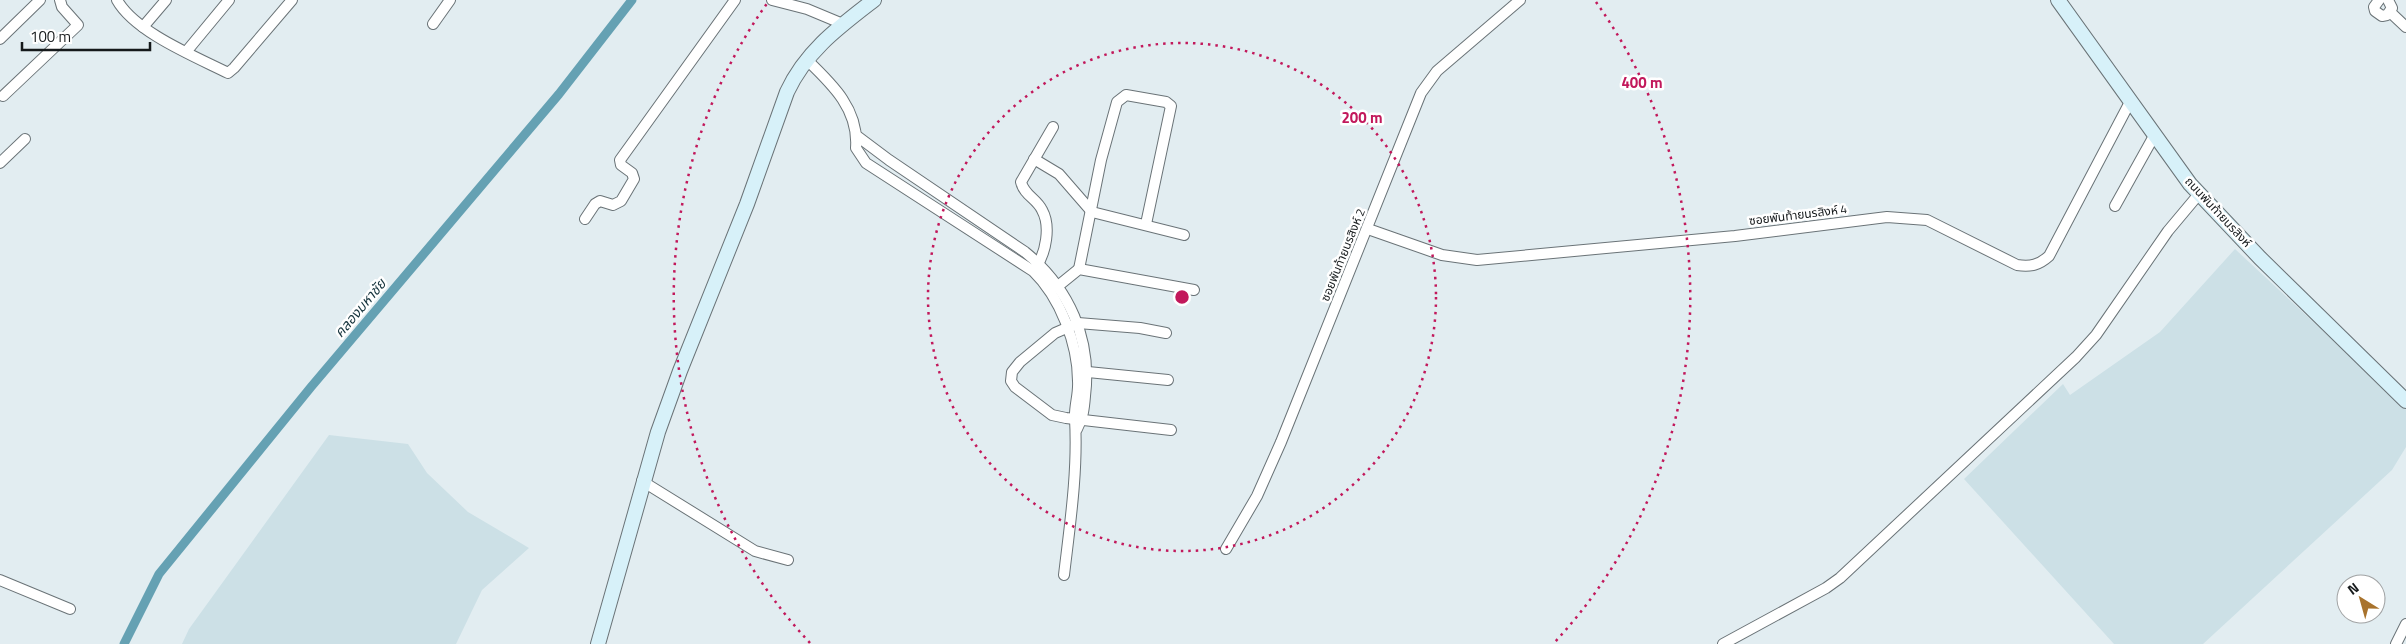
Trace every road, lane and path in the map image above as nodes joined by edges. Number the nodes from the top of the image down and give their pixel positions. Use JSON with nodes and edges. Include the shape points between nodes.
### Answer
{"nodes":[{"id":1,"x":40,"y":0,"type":"edge"},
{"id":2,"x":60,"y":0,"type":"edge"},
{"id":3,"x":117,"y":0,"type":"edge"},
{"id":4,"x":166,"y":0,"type":"edge"},
{"id":5,"x":229,"y":0,"type":"edge"},
{"id":6,"x":292,"y":0,"type":"edge"},
{"id":7,"x":450,"y":0,"type":"edge"},
{"id":8,"x":735,"y":0,"type":"edge"},
{"id":9,"x":772,"y":0,"type":"edge"},
{"id":10,"x":874,"y":0,"type":"edge"},
{"id":11,"x":1520,"y":0,"type":"edge"},
{"id":12,"x":2058,"y":0,"type":"edge"},
{"id":13,"x":2388,"y":0,"type":"edge"},
{"id":14,"x":2376,"y":1,"type":"edge"},
{"id":15,"x":2390,"y":12,"type":"junction"},
{"id":16,"x":433,"y":24,"type":"dead end"},
{"id":17,"x":843,"y":24,"type":"junction"},
{"id":18,"x":143,"y":27,"type":"junction"},
{"id":19,"x":2406,"y":27,"type":"edge"},
{"id":20,"x":0,"y":39,"type":"edge"},
{"id":21,"x":186,"y":52,"type":"junction"},
{"id":22,"x":806,"y":59,"type":"junction"},
{"id":23,"x":4,"y":96,"type":"dead end"},
{"id":24,"x":2130,"y":102,"type":"junction"},
{"id":25,"x":1053,"y":127,"type":"dead end"},
{"id":26,"x":857,"y":136,"type":"junction"},
{"id":27,"x":2154,"y":136,"type":"junction"},
{"id":28,"x":25,"y":139,"type":"dead end"},
{"id":29,"x":1034,"y":159,"type":"junction"},
{"id":30,"x":0,"y":163,"type":"edge"},
{"id":31,"x":2199,"y":194,"type":"junction"},
{"id":32,"x":2116,"y":206,"type":"dead end"},
{"id":33,"x":1092,"y":212,"type":"junction"},
{"id":34,"x":585,"y":219,"type":"dead end"},
{"id":35,"x":1146,"y":224,"type":"junction"},
{"id":36,"x":1368,"y":229,"type":"junction"},
{"id":37,"x":1184,"y":235,"type":"dead end"},
{"id":38,"x":1036,"y":267,"type":"junction"},
{"id":39,"x":1079,"y":269,"type":"junction"},
{"id":40,"x":1058,"y":286,"type":"junction"},
{"id":41,"x":1194,"y":290,"type":"dead end"},
{"id":42,"x":1078,"y":323,"type":"junction"},
{"id":43,"x":1068,"y":328,"type":"junction"},
{"id":44,"x":1166,"y":333,"type":"dead end"},
{"id":45,"x":1088,"y":372,"type":"junction"},
{"id":46,"x":1168,"y":380,"type":"dead end"},
{"id":47,"x":2406,"y":401,"type":"edge"},
{"id":48,"x":1078,"y":423,"type":"junction"},
{"id":49,"x":1171,"y":430,"type":"dead end"},
{"id":50,"x":642,"y":481,"type":"junction"},
{"id":51,"x":1226,"y":549,"type":"dead end"},
{"id":52,"x":788,"y":560,"type":"dead end"},
{"id":53,"x":1064,"y":575,"type":"dead end"},
{"id":54,"x":0,"y":580,"type":"edge"},
{"id":55,"x":70,"y":609,"type":"dead end"},
{"id":56,"x":2406,"y":624,"type":"edge"},
{"id":57,"x":598,"y":644,"type":"edge"},
{"id":58,"x":1724,"y":644,"type":"edge"},
{"id":59,"x":2396,"y":644,"type":"edge"}],
"edges":[{"from":1,"to":20,"type":"street"},
{"from":2,"to":23,"type":"street","via":[[78,25]]},
{"from":3,"to":18,"type":"street","via":[[124,13]]},
{"from":4,"to":18,"type":"street"},
{"from":5,"to":21,"type":"street"},
{"from":6,"to":21,"type":"street","via":[[228,73]]},
{"from":7,"to":16,"type":"street"},
{"from":8,"to":34,"type":"street","via":[[620,160],[621,165],[632,172],[634,179],[620,201],[612,205],[595,204]]},
{"from":9,"to":17,"type":"street","via":[[808,9]]},
{"from":10,"to":17,"type":"street"},
{"from":11,"to":36,"type":"street","name":"ซอยพันท้ายนรสิงห์ 2","via":[[1428,81]]},
{"from":12,"to":24,"type":"street","name":"ถนนพันท้ายนรสิงห์"},
{"from":13,"to":15,"type":"street","via":[[2392,8]]},
{"from":14,"to":15,"type":"street","via":[[2375,11],[2378,14]]},
{"from":15,"to":19,"type":"street"},
{"from":17,"to":22,"type":"street"},
{"from":18,"to":21,"type":"street"},
{"from":22,"to":26,"type":"street","via":[[837,89]]},
{"from":22,"to":50,"type":"street","via":[[787,92],[747,204],[680,371]]},
{"from":24,"to":27,"type":"street","name":"ถนนพันท้ายนรสิงห์"},
{"from":24,"to":36,"type":"street","name":"ซอยพันท้ายนรสิงห์ 4","via":[[2049,256],[2040,264],[2029,267],[2017,265],[1927,220],[1910,217],[1477,260],[1442,255]]},
{"from":25,"to":29,"type":"street"},
{"from":26,"to":38,"type":"street"},
{"from":26,"to":38,"type":"street","via":[[856,148],[866,163]]},
{"from":27,"to":31,"type":"street","name":"ถนนพันท้ายนรสิงห์"},
{"from":27,"to":32,"type":"street"},
{"from":28,"to":30,"type":"street"},
{"from":29,"to":33,"type":"street","via":[[1059,174]]},
{"from":29,"to":38,"type":"street","via":[[1021,182],[1026,193],[1042,210],[1046,221],[1042,254]]},
{"from":31,"to":47,"type":"street","name":"ถนนพันท้ายนรสิงห์"},
{"from":31,"to":58,"type":"street","via":[[2168,231],[2096,335],[2076,357],[1840,578]]},
{"from":33,"to":35,"type":"street"},
{"from":33,"to":35,"type":"street","via":[[1101,160],[1117,102],[1126,95],[1166,102],[1171,106]]},
{"from":33,"to":39,"type":"street"},
{"from":35,"to":37,"type":"street"},
{"from":36,"to":51,"type":"street","name":"ซอยพันท้ายนรสิงห์ 2","via":[[1257,496]]},
{"from":38,"to":40,"type":"street"},
{"from":38,"to":43,"type":"street"},
{"from":39,"to":40,"type":"street"},
{"from":39,"to":41,"type":"street"},
{"from":40,"to":42,"type":"street"},
{"from":42,"to":43,"type":"street"},
{"from":42,"to":44,"type":"street"},
{"from":42,"to":45,"type":"street"},
{"from":43,"to":48,"type":"street","via":[[1077,360]]},
{"from":43,"to":48,"type":"street","via":[[1055,333],[1020,362],[1012,372],[1011,381],[1052,415]]},
{"from":45,"to":46,"type":"street"},
{"from":45,"to":48,"type":"street"},
{"from":48,"to":49,"type":"street"},
{"from":48,"to":53,"type":"street"},
{"from":50,"to":52,"type":"street","via":[[755,551]]},
{"from":50,"to":57,"type":"street"},
{"from":54,"to":55,"type":"street"},
{"from":56,"to":59,"type":"street"}]}
